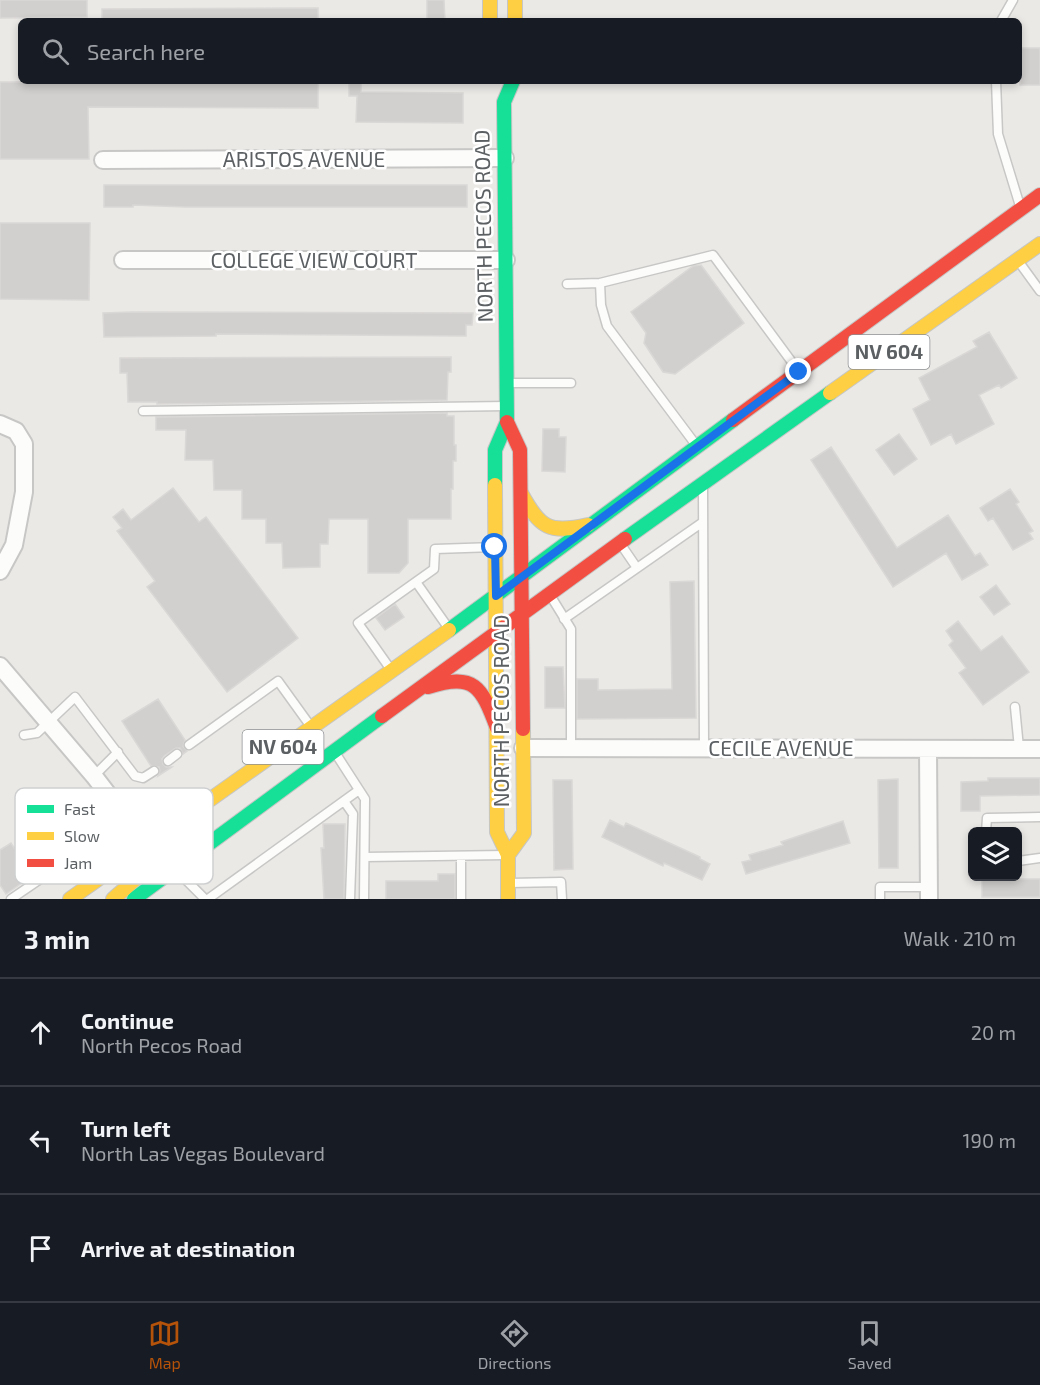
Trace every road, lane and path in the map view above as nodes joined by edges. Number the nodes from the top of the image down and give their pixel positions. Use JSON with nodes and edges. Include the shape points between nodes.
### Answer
{"nodes":[{"id":1,"x":490,"y":0,"type":"edge"},
{"id":2,"x":514,"y":0,"type":"edge"},
{"id":3,"x":1013,"y":0,"type":"edge"},
{"id":4,"x":490,"y":18,"type":"edge"},
{"id":5,"x":515,"y":18,"type":"edge"},
{"id":6,"x":1003,"y":18,"type":"edge"},
{"id":7,"x":495,"y":84,"type":"edge"},
{"id":8,"x":512,"y":84,"type":"edge"},
{"id":9,"x":996,"y":84,"type":"edge"},
{"id":10,"x":504,"y":102,"type":"junction"},
{"id":11,"x":505,"y":158,"type":"junction"},
{"id":12,"x":103,"y":160,"type":"dead end"},
{"id":13,"x":1040,"y":195,"type":"edge"},
{"id":14,"x":1021,"y":209,"type":"junction"},
{"id":15,"x":1040,"y":244,"type":"edge"},
{"id":16,"x":123,"y":260,"type":"dead end"},
{"id":17,"x":506,"y":260,"type":"junction"},
{"id":18,"x":1017,"y":261,"type":"junction"},
{"id":19,"x":600,"y":283,"type":"junction"},
{"id":20,"x":567,"y":284,"type":"dead end"},
{"id":21,"x":1040,"y":291,"type":"edge"},
{"id":22,"x":884,"y":309,"type":"junction"},
{"id":23,"x":862,"y":341,"type":"dead end"},
{"id":24,"x":799,"y":372,"type":"junction"},
{"id":25,"x":825,"y":382,"type":"dead end"},
{"id":26,"x":507,"y":383,"type":"junction"},
{"id":27,"x":571,"y":383,"type":"dead end"},
{"id":28,"x":796,"y":390,"type":"dead end"},
{"id":29,"x":821,"y":401,"type":"junction"},
{"id":30,"x":507,"y":406,"type":"junction"},
{"id":31,"x":786,"y":407,"type":"dead end"},
{"id":32,"x":143,"y":411,"type":"dead end"},
{"id":33,"x":507,"y":422,"type":"junction"},
{"id":34,"x":0,"y":424,"type":"edge"},
{"id":35,"x":697,"y":447,"type":"junction"},
{"id":36,"x":738,"y":459,"type":"junction"},
{"id":37,"x":703,"y":484,"type":"junction"},
{"id":38,"x":520,"y":493,"type":"junction"},
{"id":39,"x":704,"y":522,"type":"junction"},
{"id":40,"x":594,"y":524,"type":"junction"},
{"id":41,"x":620,"y":543,"type":"junction"},
{"id":42,"x":495,"y":547,"type":"junction"},
{"id":43,"x":637,"y":568,"type":"junction"},
{"id":44,"x":0,"y":571,"type":"edge"},
{"id":45,"x":522,"y":577,"type":"junction"},
{"id":46,"x":416,"y":582,"type":"junction"},
{"id":47,"x":549,"y":593,"type":"junction"},
{"id":48,"x":496,"y":596,"type":"junction"},
{"id":49,"x":522,"y":613,"type":"junction"},
{"id":50,"x":564,"y":619,"type":"junction"},
{"id":51,"x":450,"y":629,"type":"junction"},
{"id":52,"x":496,"y":632,"type":"junction"},
{"id":53,"x":0,"y":666,"type":"edge"},
{"id":54,"x":391,"y":670,"type":"junction"},
{"id":55,"x":414,"y":692,"type":"junction"},
{"id":56,"x":1015,"y":707,"type":"dead end"},
{"id":57,"x":49,"y":723,"type":"junction"},
{"id":58,"x":311,"y":727,"type":"junction"},
{"id":59,"x":496,"y":728,"type":"junction"},
{"id":60,"x":24,"y":735,"type":"dead end"},
{"id":61,"x":189,"y":745,"type":"dead end"},
{"id":62,"x":523,"y":748,"type":"junction"},
{"id":63,"x":572,"y":748,"type":"junction"},
{"id":64,"x":704,"y":748,"type":"junction"},
{"id":65,"x":1019,"y":748,"type":"junction"},
{"id":66,"x":928,"y":749,"type":"junction"},
{"id":67,"x":1040,"y":749,"type":"edge"},
{"id":68,"x":118,"y":752,"type":"junction"},
{"id":69,"x":334,"y":752,"type":"junction"},
{"id":70,"x":177,"y":754,"type":"dead end"},
{"id":71,"x":168,"y":761,"type":"dead end"},
{"id":72,"x":154,"y":771,"type":"dead end"},
{"id":73,"x":94,"y":776,"type":"junction"},
{"id":74,"x":103,"y":788,"type":"edge"},
{"id":75,"x":360,"y":790,"type":"junction"},
{"id":76,"x":213,"y":796,"type":"edge"},
{"id":77,"x":344,"y":801,"type":"junction"},
{"id":78,"x":1040,"y":817,"type":"edge"},
{"id":79,"x":986,"y":827,"type":"edge"},
{"id":80,"x":213,"y":842,"type":"edge"},
{"id":81,"x":508,"y":855,"type":"junction"},
{"id":82,"x":461,"y":856,"type":"junction"},
{"id":83,"x":364,"y":857,"type":"junction"},
{"id":84,"x":1040,"y":858,"type":"edge"},
{"id":85,"x":1022,"y":860,"type":"edge"},
{"id":86,"x":508,"y":883,"type":"junction"},
{"id":87,"x":33,"y":884,"type":"edge"},
{"id":88,"x":91,"y":884,"type":"edge"},
{"id":89,"x":128,"y":884,"type":"edge"},
{"id":90,"x":155,"y":884,"type":"edge"},
{"id":91,"x":190,"y":884,"type":"edge"},
{"id":92,"x":929,"y":893,"type":"edge"},
{"id":93,"x":11,"y":899,"type":"edge"},
{"id":94,"x":70,"y":899,"type":"edge"},
{"id":95,"x":113,"y":899,"type":"edge"},
{"id":96,"x":134,"y":899,"type":"edge"},
{"id":97,"x":206,"y":899,"type":"edge"},
{"id":98,"x":350,"y":899,"type":"edge"},
{"id":99,"x":364,"y":899,"type":"edge"},
{"id":100,"x":461,"y":899,"type":"edge"},
{"id":101,"x":508,"y":899,"type":"edge"},
{"id":102,"x":562,"y":899,"type":"edge"},
{"id":103,"x":880,"y":899,"type":"edge"}],
"edges":[{"from":1,"to":4,"type":"main road"},
{"from":2,"to":5,"type":"main road"},
{"from":3,"to":6,"type":"lane"},
{"from":7,"to":10,"type":"main road","name":"NORTH PECOS ROAD"},
{"from":8,"to":10,"type":"main road","name":"NORTH PECOS ROAD"},
{"from":9,"to":14,"type":"lane","via":[[998,134]]},
{"from":10,"to":11,"type":"main road","name":"NORTH PECOS ROAD"},
{"from":11,"to":12,"type":"street","name":"ARISTOS AVENUE"},
{"from":11,"to":17,"type":"main road","name":"NORTH PECOS ROAD"},
{"from":13,"to":14,"type":"main road","number":"NV 604"},
{"from":14,"to":22,"type":"main road","number":"NV 604"},
{"from":15,"to":18,"type":"main road","number":"NV 604"},
{"from":16,"to":17,"type":"street","name":"COLLEGE VIEW COURT"},
{"from":17,"to":26,"type":"main road","name":"NORTH PECOS ROAD"},
{"from":18,"to":21,"type":"lane"},
{"from":18,"to":29,"type":"main road","number":"NV 604"},
{"from":19,"to":20,"type":"lane"},
{"from":19,"to":24,"type":"lane","via":[[713,255]]},
{"from":19,"to":35,"type":"lane","via":[[607,326]]},
{"from":22,"to":23,"type":"main road"},
{"from":22,"to":24,"type":"main road","number":"NV 604"},
{"from":24,"to":28,"type":"main road"},
{"from":24,"to":35,"type":"main road","number":"NV 604"},
{"from":25,"to":29,"type":"main road"},
{"from":26,"to":27,"type":"lane"},
{"from":26,"to":30,"type":"main road","name":"NORTH PECOS ROAD"},
{"from":29,"to":36,"type":"main road","number":"NV 604"},
{"from":30,"to":32,"type":"lane"},
{"from":30,"to":33,"type":"main road","name":"NORTH PECOS ROAD"},
{"from":31,"to":36,"type":"main road"},
{"from":33,"to":38,"type":"main road","name":"NORTH PECOS ROAD","via":[[520,450]]},
{"from":33,"to":42,"type":"main road","name":"NORTH PECOS ROAD","via":[[495,450]]},
{"from":34,"to":44,"type":"street","via":[[16,432],[24,444],[24,492],[14,545]]},
{"from":35,"to":40,"type":"main road","number":"NV 604"},
{"from":36,"to":37,"type":"main road","number":"NV 604"},
{"from":37,"to":39,"type":"lane"},
{"from":37,"to":41,"type":"main road","number":"NV 604"},
{"from":38,"to":40,"type":"main road","via":[[536,520],[546,528],[568,531]]},
{"from":38,"to":45,"type":"main road","name":"NORTH PECOS ROAD"},
{"from":39,"to":43,"type":"lane"},
{"from":39,"to":64,"type":"lane"},
{"from":40,"to":45,"type":"main road","number":"NV 604"},
{"from":41,"to":43,"type":"lane"},
{"from":41,"to":47,"type":"main road","number":"NV 604"},
{"from":42,"to":46,"type":"lane","via":[[435,549],[434,569]]},
{"from":42,"to":48,"type":"main road","name":"NORTH PECOS ROAD"},
{"from":43,"to":50,"type":"lane"},
{"from":45,"to":48,"type":"main road","number":"NV 604"},
{"from":45,"to":49,"type":"main road","name":"NORTH PECOS ROAD"},
{"from":46,"to":51,"type":"lane"},
{"from":46,"to":54,"type":"lane","via":[[358,623]]},
{"from":47,"to":49,"type":"main road","number":"NV 604"},
{"from":47,"to":50,"type":"lane"},
{"from":48,"to":51,"type":"main road","number":"NV 604"},
{"from":48,"to":52,"type":"main road","name":"NORTH PECOS ROAD"},
{"from":49,"to":52,"type":"main road","number":"NV 604"},
{"from":49,"to":62,"type":"main road","name":"NORTH PECOS ROAD"},
{"from":50,"to":63,"type":"lane","via":[[571,629]]},
{"from":51,"to":54,"type":"main road","number":"NV 604"},
{"from":52,"to":55,"type":"main road","number":"NV 604"},
{"from":52,"to":59,"type":"main road","name":"NORTH PECOS ROAD"},
{"from":53,"to":57,"type":"street"},
{"from":54,"to":58,"type":"main road","number":"NV 604"},
{"from":55,"to":59,"type":"main road","via":[[436,684],[467,681],[477,686],[485,698]]},
{"from":55,"to":69,"type":"main road","number":"NV 604"},
{"from":56,"to":65,"type":"lane"},
{"from":57,"to":60,"type":"lane","via":[[37,733]]},
{"from":57,"to":68,"type":"lane","via":[[75,697]]},
{"from":57,"to":73,"type":"street"},
{"from":58,"to":61,"type":"lane","via":[[278,681]]},
{"from":58,"to":76,"type":"main road","number":"NV 604"},
{"from":59,"to":81,"type":"main road","name":"NORTH PECOS ROAD","via":[[497,832]]},
{"from":62,"to":63,"type":"street","name":"CECILE AVENUE"},
{"from":62,"to":81,"type":"main road","name":"NORTH PECOS ROAD","via":[[524,833]]},
{"from":63,"to":64,"type":"street","name":"CECILE AVENUE"},
{"from":64,"to":66,"type":"street","name":"CECILE AVENUE"},
{"from":65,"to":66,"type":"street","name":"CECILE AVENUE"},
{"from":65,"to":67,"type":"street","name":"CECILE AVENUE"},
{"from":66,"to":92,"type":"street"},
{"from":68,"to":72,"type":"lane","via":[[139,778]]},
{"from":68,"to":73,"type":"lane"},
{"from":69,"to":75,"type":"lane"},
{"from":69,"to":80,"type":"main road","number":"NV 604"},
{"from":70,"to":71,"type":"lane"},
{"from":73,"to":74,"type":"street"},
{"from":75,"to":77,"type":"lane"},
{"from":75,"to":83,"type":"lane","via":[[365,799]]},
{"from":77,"to":97,"type":"lane"},
{"from":77,"to":98,"type":"lane","via":[[353,814]]},
{"from":78,"to":79,"type":"lane","via":[[987,818]]},
{"from":81,"to":82,"type":"lane"},
{"from":81,"to":86,"type":"main road","name":"NORTH PECOS ROAD"},
{"from":82,"to":83,"type":"lane"},
{"from":82,"to":100,"type":"lane"},
{"from":83,"to":99,"type":"lane"},
{"from":84,"to":85,"type":"lane"},
{"from":86,"to":101,"type":"main road","name":"NORTH PECOS ROAD"},
{"from":86,"to":102,"type":"lane","via":[[561,882]]},
{"from":87,"to":93,"type":"lane"},
{"from":88,"to":94,"type":"main road","number":"NV 604"},
{"from":89,"to":95,"type":"main road"},
{"from":90,"to":96,"type":"main road","number":"NV 604"},
{"from":91,"to":97,"type":"lane"},
{"from":92,"to":103,"type":"lane","via":[[880,887]]}]}
